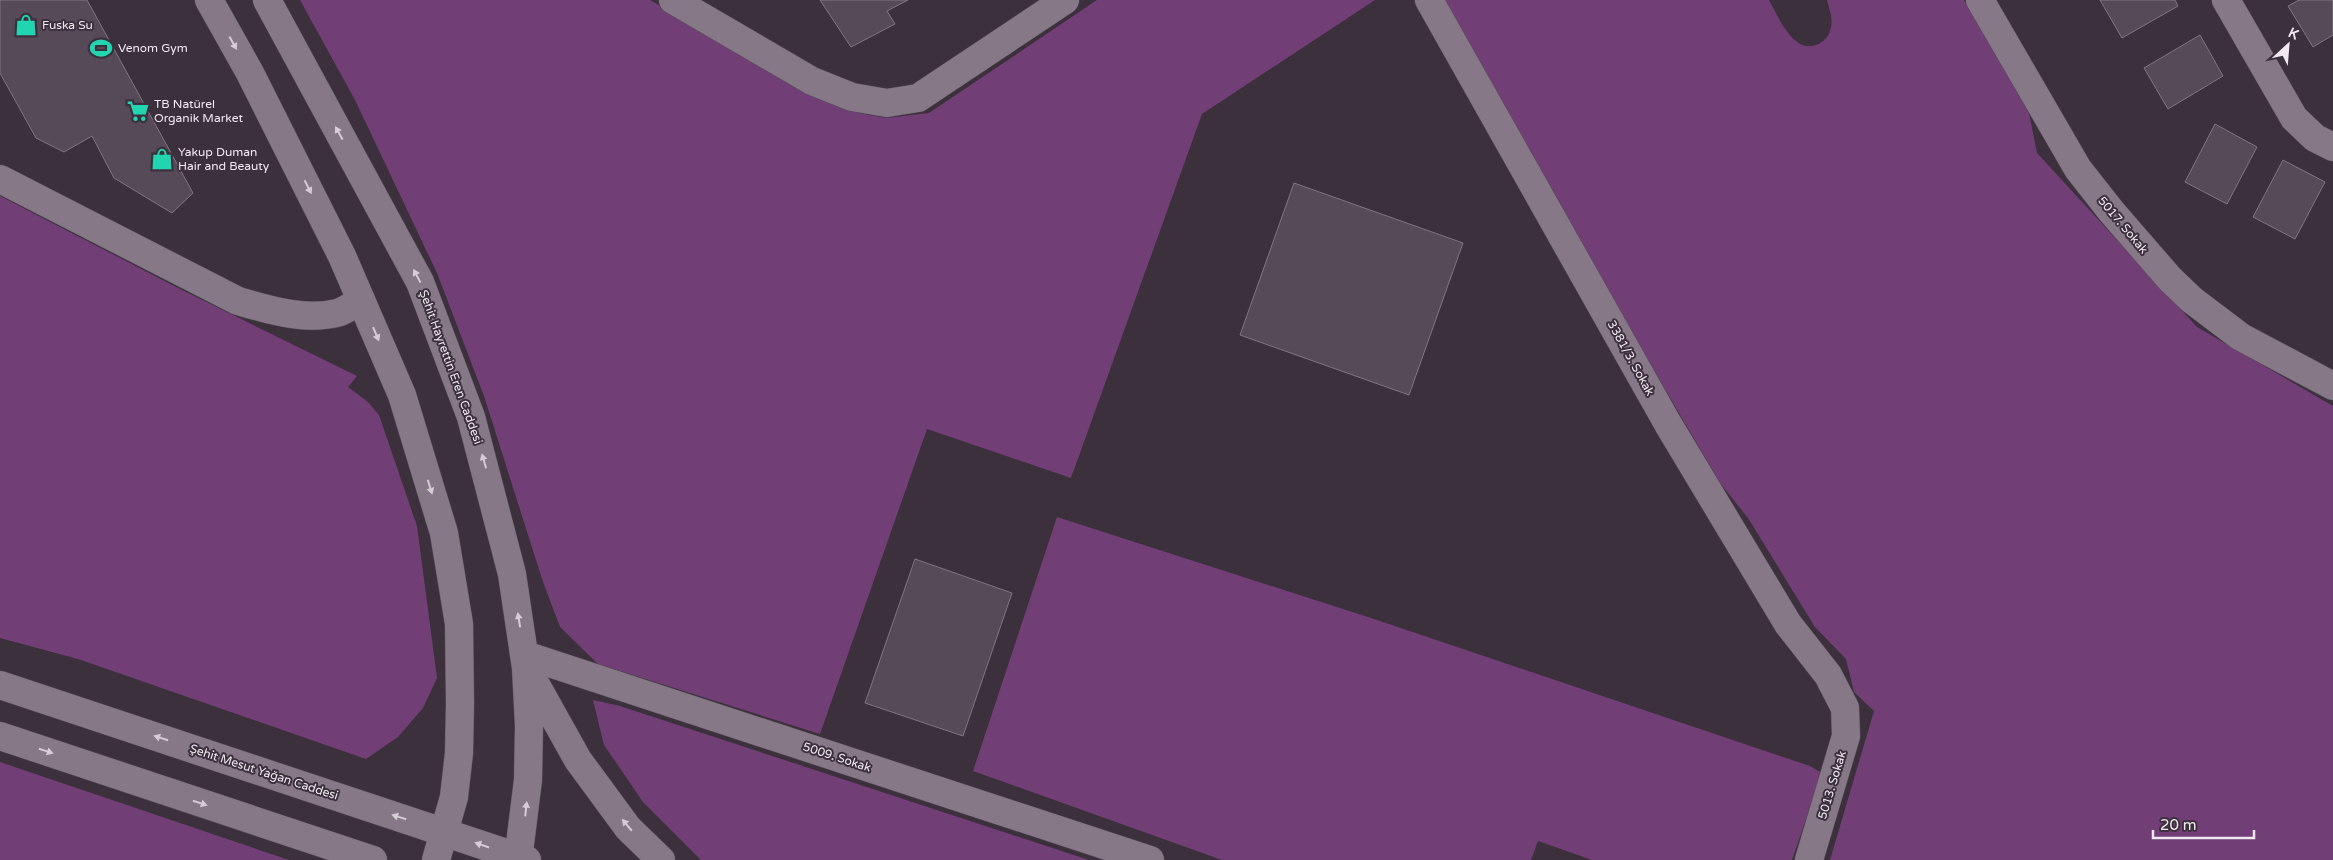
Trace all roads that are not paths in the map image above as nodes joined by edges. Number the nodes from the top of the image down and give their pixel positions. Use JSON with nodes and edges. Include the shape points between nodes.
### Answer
{"nodes":[{"id":1,"x":209,"y":0,"type":"edge"},
{"id":2,"x":267,"y":0,"type":"edge"},
{"id":3,"x":674,"y":0,"type":"edge"},
{"id":4,"x":1065,"y":0,"type":"edge"},
{"id":5,"x":1429,"y":0,"type":"edge"},
{"id":6,"x":1980,"y":0,"type":"edge"},
{"id":7,"x":2226,"y":0,"type":"edge"},
{"id":8,"x":2333,"y":147,"type":"edge"},
{"id":9,"x":0,"y":179,"type":"edge"},
{"id":10,"x":361,"y":300,"type":"junction"},
{"id":11,"x":2333,"y":386,"type":"edge"},
{"id":12,"x":526,"y":661,"type":"junction"},
{"id":13,"x":0,"y":685,"type":"edge"},
{"id":14,"x":1845,"y":708,"type":"joint"},
{"id":15,"x":0,"y":736,"type":"edge"},
{"id":16,"x":445,"y":832,"type":"junction"},
{"id":17,"x":521,"y":859,"type":"edge"},
{"id":18,"x":373,"y":860,"type":"edge"},
{"id":19,"x":436,"y":860,"type":"edge"},
{"id":20,"x":661,"y":860,"type":"edge"},
{"id":21,"x":1150,"y":860,"type":"edge"},
{"id":22,"x":1809,"y":860,"type":"edge"}],
"edges":[{"from":1,"to":10,"type":"street","one_way":true,"via":[[268,108]]},
{"from":12,"to":2,"type":"street","name":"Şehit Hayrettin Eren Caddesi","one_way":true,"via":[[512,574],[471,417],[420,282]]},
{"from":3,"to":4,"type":"street","via":[[812,81],[852,97],[887,103],[918,98]]},
{"from":5,"to":14,"type":"street","name":"3381/3. Sokak","via":[[1668,424],[1788,624],[1828,675]]},
{"from":6,"to":11,"type":"street","name":"5017. Sokak","via":[[2078,169],[2170,279],[2241,337]]},
{"from":7,"to":8,"type":"street","via":[[2294,118],[2315,138]]},
{"from":9,"to":10,"type":"street","via":[[238,301],[275,312],[307,316],[338,313]]},
{"from":10,"to":16,"type":"street","one_way":true,"via":[[402,395],[444,533],[459,624],[459,753],[454,797]]},
{"from":17,"to":12,"type":"street","name":"Şehit Hayrettin Eren Caddesi","one_way":true,"via":[[528,780]]},
{"from":20,"to":12,"type":"street","one_way":true,"via":[[628,828],[578,760]]},
{"from":12,"to":21,"type":"street","name":"5009. Sokak"},
{"from":16,"to":13,"type":"street","name":"Şehit Mesut Yağan Caddesi","one_way":true},
{"from":14,"to":22,"type":"street","name":"5013. Sokak","via":[[1846,736]]},
{"from":15,"to":18,"type":"street","one_way":true},
{"from":17,"to":16,"type":"street","name":"Şehit Mesut Yağan Caddesi","one_way":true},
{"from":16,"to":19,"type":"street"}]}
